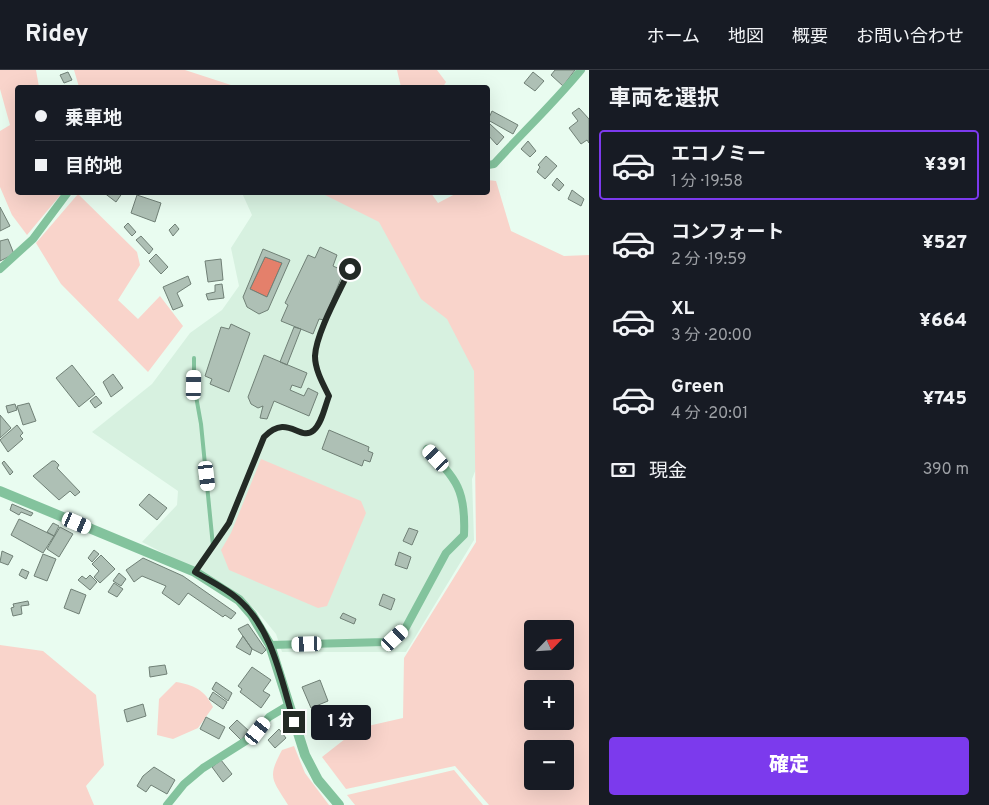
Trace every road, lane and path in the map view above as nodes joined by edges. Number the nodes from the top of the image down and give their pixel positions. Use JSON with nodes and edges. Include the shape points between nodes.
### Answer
{"nodes":[{"id":1,"x":581,"y":70,"type":"edge"},
{"id":2,"x":490,"y":165,"type":"edge"},
{"id":3,"x":66,"y":195,"type":"edge"},
{"id":4,"x":0,"y":269,"type":"edge"},
{"id":5,"x":350,"y":269,"type":"dead end"},
{"id":6,"x":194,"y":358,"type":"dead end"},
{"id":7,"x":428,"y":449,"type":"dead end"},
{"id":8,"x":0,"y":490,"type":"edge"},
{"id":9,"x":213,"y":546,"type":"junction"},
{"id":10,"x":195,"y":572,"type":"junction"},
{"id":11,"x":270,"y":645,"type":"junction"},
{"id":12,"x":289,"y":705,"type":"junction"},
{"id":13,"x":167,"y":805,"type":"edge"},
{"id":14,"x":339,"y":805,"type":"edge"}],
"edges":[{"from":1,"to":2,"type":"street","via":[[555,102]]},
{"from":3,"to":4,"type":"street","via":[[33,238]]},
{"from":5,"to":9,"type":"lane","via":[[318,341],[315,357],[318,376],[329,396],[318,426],[313,432],[304,434],[286,426],[272,428],[264,437],[229,523]]},
{"from":6,"to":9,"type":"lane","via":[[194,385]]},
{"from":7,"to":11,"type":"street","via":[[456,481],[462,494],[464,535],[446,553],[405,629],[385,642]]},
{"from":8,"to":10,"type":"street"},
{"from":9,"to":10,"type":"lane"},
{"from":10,"to":11,"type":"street","via":[[239,600]]},
{"from":11,"to":12,"type":"street"},
{"from":12,"to":13,"type":"street","via":[[269,717],[252,737],[197,773]]},
{"from":12,"to":14,"type":"street","via":[[305,755],[318,780]]}]}
